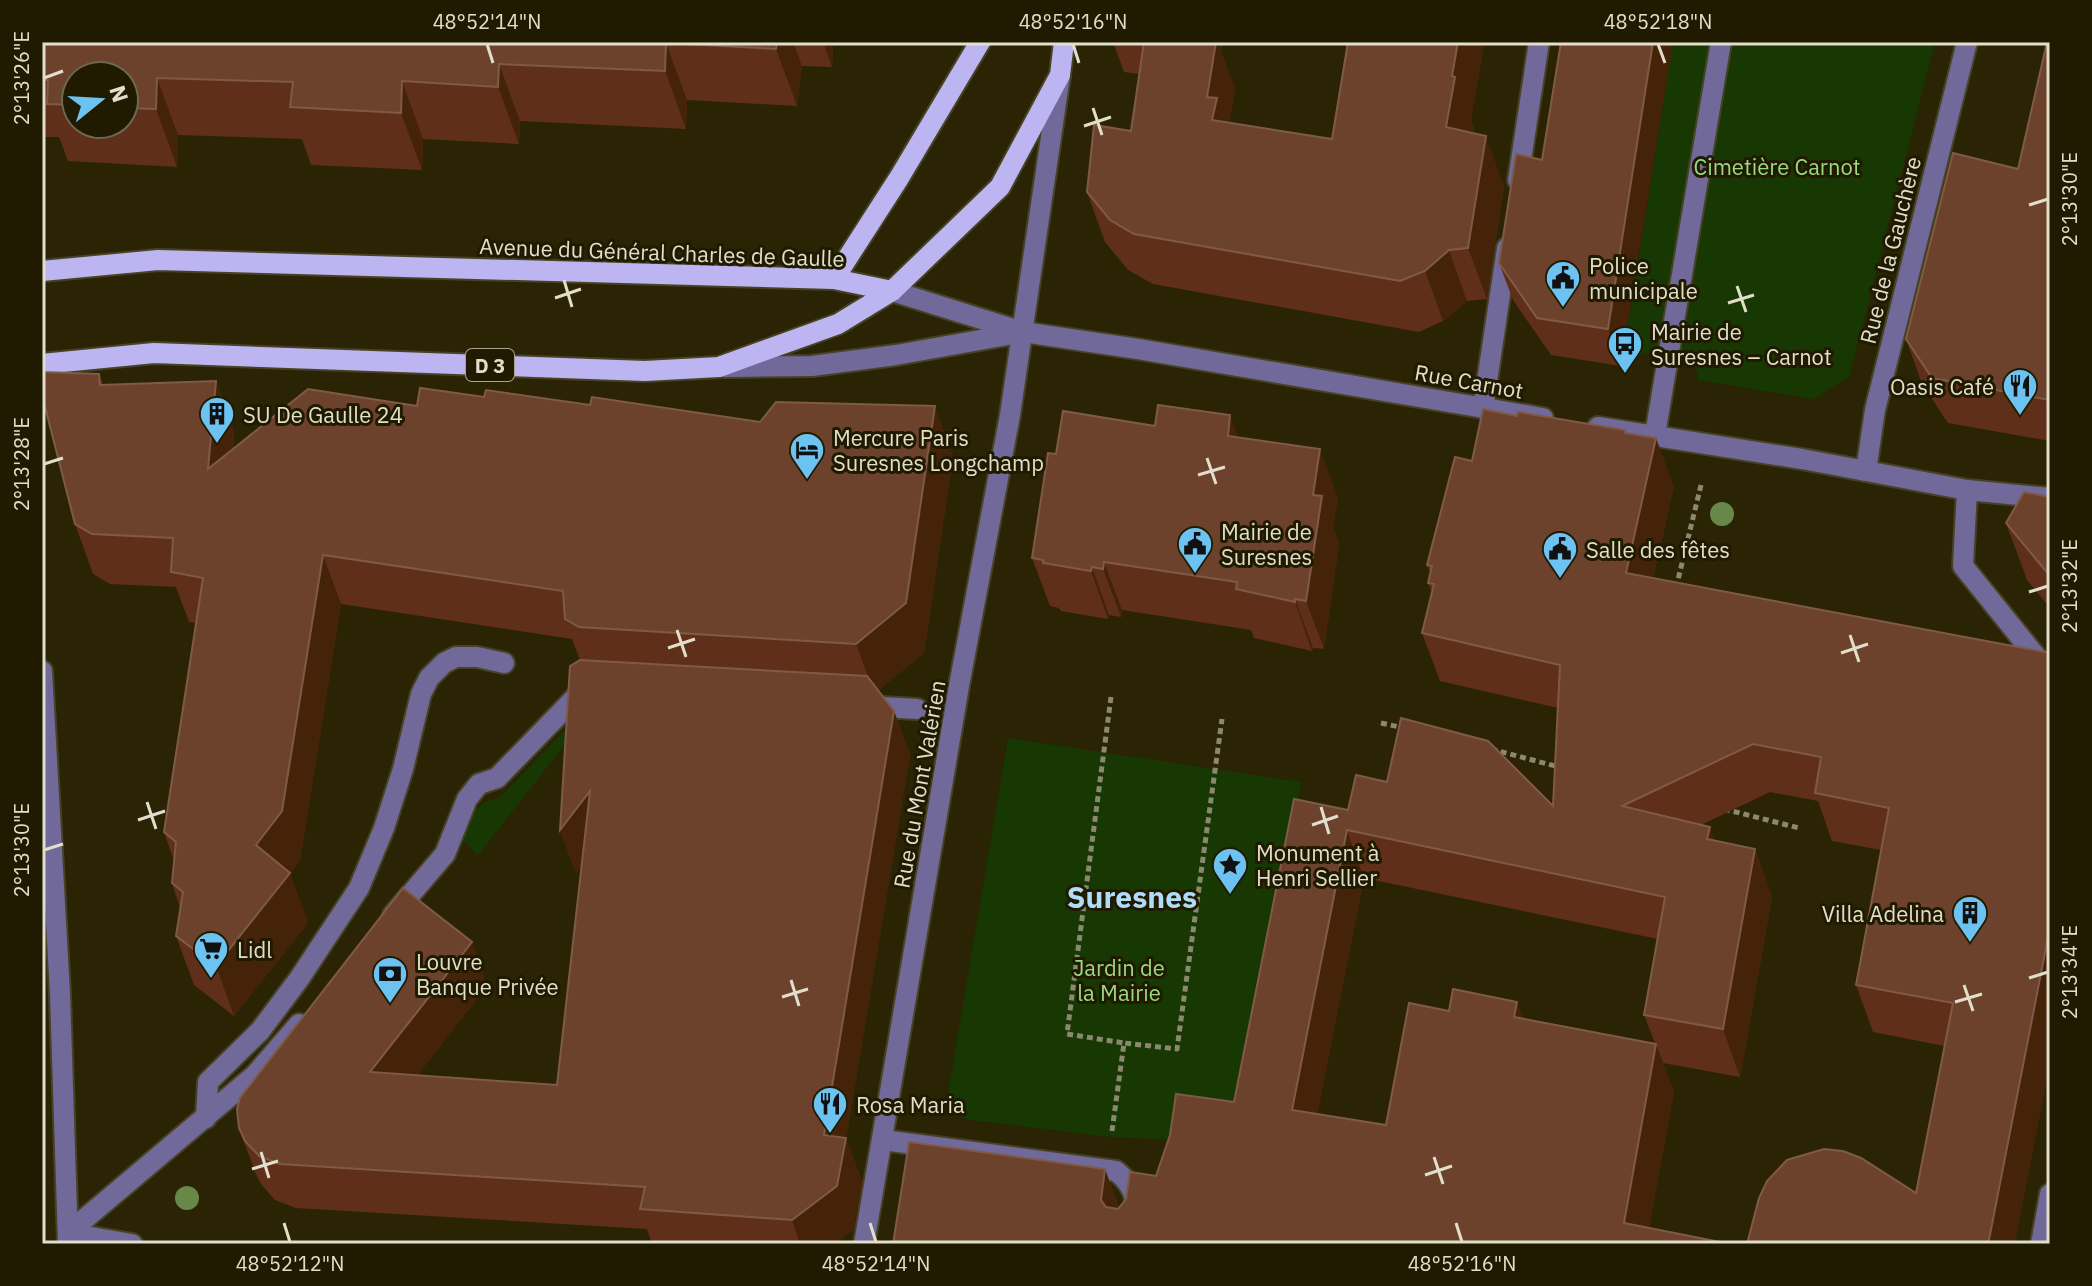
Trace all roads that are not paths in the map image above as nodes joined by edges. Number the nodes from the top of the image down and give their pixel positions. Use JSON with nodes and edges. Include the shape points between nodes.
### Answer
{"nodes":[{"id":1,"x":980,"y":42,"type":"edge"},
{"id":2,"x":1064,"y":42,"type":"edge"},
{"id":3,"x":1539,"y":42,"type":"edge"},
{"id":4,"x":1721,"y":42,"type":"edge"},
{"id":5,"x":1967,"y":42,"type":"edge"},
{"id":6,"x":1060,"y":75,"type":"junction"},
{"id":7,"x":1515,"y":196,"type":"edge"},
{"id":8,"x":1510,"y":227,"type":"edge"},
{"id":9,"x":42,"y":271,"type":"edge"},
{"id":10,"x":834,"y":279,"type":"junction"},
{"id":11,"x":892,"y":291,"type":"junction"},
{"id":12,"x":1023,"y":332,"type":"junction"},
{"id":13,"x":42,"y":364,"type":"edge"},
{"id":14,"x":719,"y":367,"type":"junction"},
{"id":15,"x":1483,"y":408,"type":"junction"},
{"id":16,"x":1655,"y":435,"type":"junction"},
{"id":17,"x":1866,"y":471,"type":"junction"},
{"id":18,"x":1967,"y":490,"type":"junction"},
{"id":19,"x":2050,"y":498,"type":"edge"},
{"id":20,"x":504,"y":663,"type":"dead end"},
{"id":21,"x":42,"y":671,"type":"edge"},
{"id":22,"x":2050,"y":674,"type":"edge"},
{"id":23,"x":572,"y":677,"type":"edge"},
{"id":24,"x":840,"y":704,"type":"edge"},
{"id":25,"x":917,"y":709,"type":"dead end"},
{"id":26,"x":384,"y":926,"type":"edge"},
{"id":27,"x":51,"y":994,"type":"edge"},
{"id":28,"x":314,"y":1006,"type":"edge"},
{"id":29,"x":206,"y":1118,"type":"junction"},
{"id":30,"x":883,"y":1140,"type":"junction"},
{"id":31,"x":2050,"y":1194,"type":"edge"},
{"id":32,"x":68,"y":1238,"type":"edge"},
{"id":33,"x":132,"y":1244,"type":"edge"},
{"id":34,"x":864,"y":1244,"type":"edge"},
{"id":35,"x":1131,"y":1244,"type":"edge"},
{"id":36,"x":2041,"y":1244,"type":"edge"}],
"edges":[{"from":1,"to":10,"type":"main road"},
{"from":2,"to":6,"type":"main road","number":"D 3"},
{"from":3,"to":7,"type":"street"},
{"from":4,"to":16,"type":"street"},
{"from":5,"to":17,"type":"street","name":"Rue de la Gauchère","via":[[1875,410]]},
{"from":6,"to":11,"type":"main road","number":"D 3","via":[[1000,187]]},
{"from":6,"to":12,"type":"street","number":"D 3"},
{"from":8,"to":15,"type":"street"},
{"from":9,"to":10,"type":"main road","name":"Avenue du Général Charles de Gaulle","via":[[158,260]]},
{"from":10,"to":11,"type":"main road","name":"Avenue du Général Charles de Gaulle"},
{"from":11,"to":12,"type":"street"},
{"from":11,"to":14,"type":"main road","number":"D 3","via":[[838,324]]},
{"from":12,"to":14,"type":"street","number":"D 3","via":[[812,366]]},
{"from":12,"to":15,"type":"street","name":"Rue Carnot"},
{"from":12,"to":30,"type":"street","name":"Rue du Mont Valérien"},
{"from":13,"to":14,"type":"main road","number":"D 3","via":[[154,353],[645,371]]},
{"from":15,"to":16,"type":"street","name":"Rue Carnot"},
{"from":16,"to":17,"type":"street","name":"Rue Carnot"},
{"from":17,"to":18,"type":"street","name":"Rue Carnot"},
{"from":18,"to":19,"type":"street","name":"Rue Carnot"},
{"from":18,"to":22,"type":"street","via":[[1963,566]]},
{"from":20,"to":29,"type":"street","via":[[456,657],[429,678],[384,828],[359,888],[260,1031],[208,1082]]},
{"from":21,"to":27,"type":"street"},
{"from":23,"to":26,"type":"street","via":[[600,690],[574,699],[497,778],[479,784],[467,799],[445,854]]},
{"from":24,"to":25,"type":"street"},
{"from":27,"to":32,"type":"street"},
{"from":28,"to":29,"type":"street","via":[[255,1075]]},
{"from":29,"to":32,"type":"street"},
{"from":30,"to":34,"type":"street","name":"Rue du Mont Valérien"},
{"from":30,"to":35,"type":"street","via":[[1116,1171],[1127,1180],[1137,1202]]},
{"from":31,"to":36,"type":"street"},
{"from":32,"to":33,"type":"street"}]}
